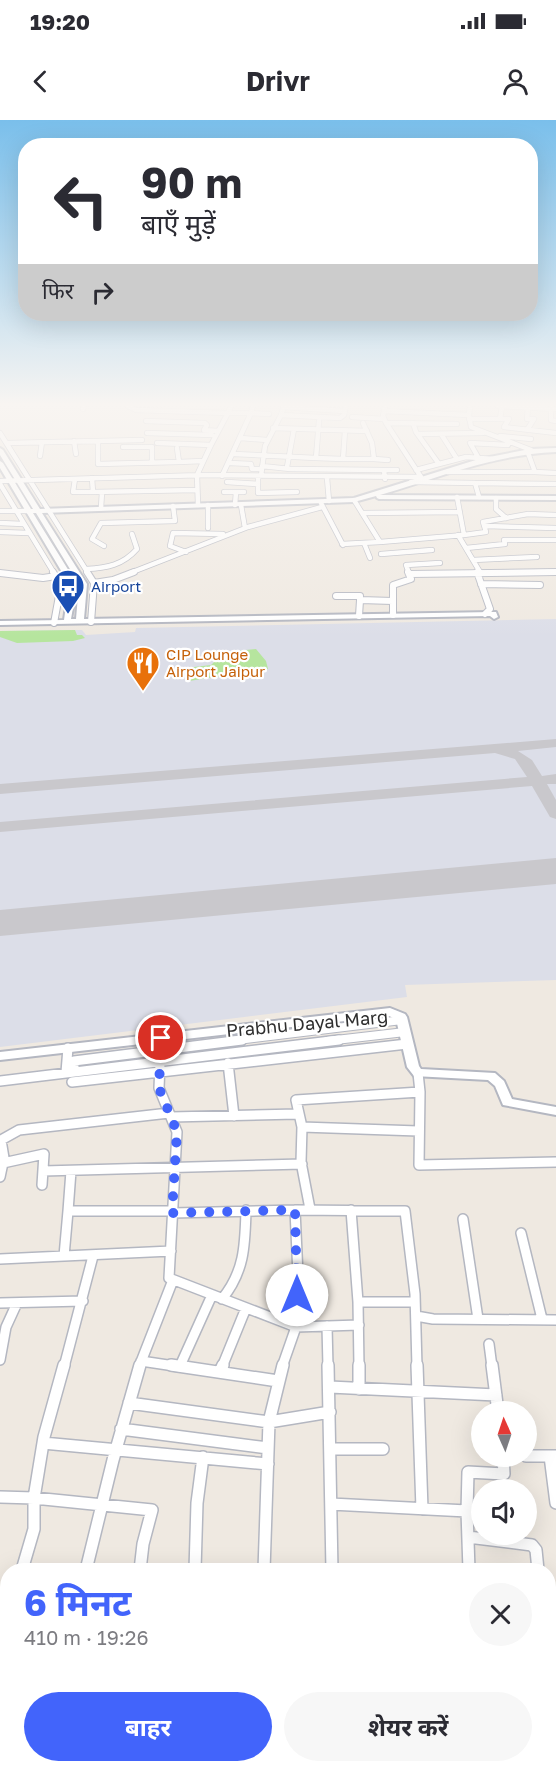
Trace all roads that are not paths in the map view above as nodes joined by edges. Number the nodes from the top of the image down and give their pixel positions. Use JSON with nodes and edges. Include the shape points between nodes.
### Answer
{"nodes":[{"id":1,"x":1,"y":483,"type":"edge"},
{"id":2,"x":11,"y":483,"type":"edge"},
{"id":3,"x":21,"y":483,"type":"edge"},
{"id":4,"x":31,"y":483,"type":"edge"},
{"id":5,"x":74,"y":483,"type":"edge"},
{"id":6,"x":92,"y":483,"type":"edge"},
{"id":7,"x":196,"y":483,"type":"edge"},
{"id":8,"x":245,"y":483,"type":"edge"},
{"id":9,"x":327,"y":483,"type":"edge"},
{"id":10,"x":407,"y":483,"type":"edge"},
{"id":11,"x":475,"y":483,"type":"edge"},
{"id":12,"x":481,"y":483,"type":"edge"},
{"id":13,"x":258,"y":484,"type":"joint"},
{"id":14,"x":521,"y":484,"type":"joint"},
{"id":15,"x":556,"y":484,"type":"edge"},
{"id":16,"x":196,"y":490,"type":"junction"},
{"id":17,"x":93,"y":492,"type":"junction"},
{"id":18,"x":102,"y":492,"type":"junction"},
{"id":19,"x":224,"y":492,"type":"dead end"},
{"id":20,"x":236,"y":492,"type":"junction"},
{"id":21,"x":244,"y":492,"type":"dead end"},
{"id":22,"x":363,"y":497,"type":"junction"},
{"id":23,"x":457,"y":498,"type":"junction"},
{"id":24,"x":480,"y":498,"type":"junction"},
{"id":25,"x":496,"y":498,"type":"junction"},
{"id":26,"x":556,"y":498,"type":"edge"},
{"id":27,"x":354,"y":500,"type":"junction"},
{"id":28,"x":329,"y":501,"type":"junction"},
{"id":29,"x":297,"y":503,"type":"junction"},
{"id":30,"x":198,"y":505,"type":"junction"},
{"id":31,"x":208,"y":505,"type":"junction"},
{"id":32,"x":238,"y":505,"type":"junction"},
{"id":33,"x":321,"y":505,"type":"junction"},
{"id":34,"x":173,"y":506,"type":"junction"},
{"id":35,"x":101,"y":508,"type":"junction"},
{"id":36,"x":0,"y":511,"type":"edge"},
{"id":37,"x":16,"y":511,"type":"junction"},
{"id":38,"x":28,"y":511,"type":"junction"},
{"id":39,"x":38,"y":511,"type":"junction"},
{"id":40,"x":47,"y":511,"type":"junction"},
{"id":41,"x":460,"y":512,"type":"junction"},
{"id":42,"x":362,"y":513,"type":"junction"},
{"id":43,"x":556,"y":515,"type":"edge"},
{"id":44,"x":506,"y":518,"type":"junction"},
{"id":45,"x":0,"y":523,"type":"edge"},
{"id":46,"x":23,"y":524,"type":"junction"},
{"id":47,"x":486,"y":526,"type":"junction"},
{"id":48,"x":208,"y":528,"type":"dead end"},
{"id":49,"x":245,"y":528,"type":"junction"},
{"id":50,"x":556,"y":528,"type":"edge"},
{"id":51,"x":0,"y":532,"type":"edge"},
{"id":52,"x":28,"y":533,"type":"junction"},
{"id":53,"x":132,"y":534,"type":"dead end"},
{"id":54,"x":226,"y":534,"type":"junction"},
{"id":55,"x":461,"y":535,"type":"junction"},
{"id":56,"x":425,"y":538,"type":"junction"},
{"id":57,"x":556,"y":540,"type":"edge"},
{"id":58,"x":380,"y":542,"type":"junction"},
{"id":59,"x":364,"y":543,"type":"junction"},
{"id":60,"x":104,"y":546,"type":"dead end"},
{"id":61,"x":466,"y":548,"type":"junction"},
{"id":62,"x":432,"y":550,"type":"junction"},
{"id":63,"x":186,"y":552,"type":"junction"},
{"id":64,"x":381,"y":554,"type":"dead end"},
{"id":65,"x":537,"y":557,"type":"dead end"},
{"id":66,"x":370,"y":558,"type":"dead end"},
{"id":67,"x":473,"y":560,"type":"junction"},
{"id":68,"x":440,"y":563,"type":"junction"},
{"id":69,"x":86,"y":569,"type":"junction"},
{"id":70,"x":478,"y":572,"type":"junction"},
{"id":71,"x":556,"y":572,"type":"edge"},
{"id":72,"x":0,"y":573,"type":"edge"},
{"id":73,"x":444,"y":573,"type":"junction"},
{"id":74,"x":410,"y":574,"type":"junction"},
{"id":75,"x":56,"y":576,"type":"junction"},
{"id":76,"x":94,"y":583,"type":"junction"},
{"id":77,"x":481,"y":584,"type":"junction"},
{"id":78,"x":540,"y":585,"type":"dead end"},
{"id":79,"x":336,"y":596,"type":"dead end"},
{"id":80,"x":360,"y":600,"type":"junction"},
{"id":81,"x":393,"y":601,"type":"junction"},
{"id":82,"x":485,"y":614,"type":"junction"},
{"id":83,"x":393,"y":615,"type":"junction"},
{"id":84,"x":359,"y":616,"type":"junction"},
{"id":85,"x":91,"y":622,"type":"junction"},
{"id":86,"x":0,"y":623,"type":"edge"},
{"id":87,"x":54,"y":623,"type":"junction"},
{"id":88,"x":74,"y":625,"type":"junction"},
{"id":89,"x":0,"y":628,"type":"edge"},
{"id":90,"x":405,"y":1032,"type":"junction"},
{"id":91,"x":161,"y":1044,"type":"junction"},
{"id":92,"x":68,"y":1048,"type":"junction"},
{"id":93,"x":0,"y":1056,"type":"edge"},
{"id":94,"x":228,"y":1063,"type":"junction"},
{"id":95,"x":160,"y":1065,"type":"junction"},
{"id":96,"x":70,"y":1072,"type":"junction"},
{"id":97,"x":418,"y":1073,"type":"junction"},
{"id":98,"x":0,"y":1081,"type":"edge"},
{"id":99,"x":72,"y":1082,"type":"dead end"},
{"id":100,"x":420,"y":1092,"type":"junction"},
{"id":101,"x":556,"y":1111,"type":"edge"},
{"id":102,"x":297,"y":1114,"type":"junction"},
{"id":103,"x":170,"y":1115,"type":"junction"},
{"id":104,"x":234,"y":1116,"type":"junction"},
{"id":105,"x":302,"y":1127,"type":"junction"},
{"id":106,"x":418,"y":1131,"type":"junction"},
{"id":107,"x":2,"y":1160,"type":"edge"},
{"id":108,"x":556,"y":1162,"type":"edge"},
{"id":109,"x":302,"y":1164,"type":"junction"},
{"id":110,"x":175,"y":1168,"type":"junction"},
{"id":111,"x":43,"y":1171,"type":"junction"},
{"id":112,"x":71,"y":1171,"type":"junction"},
{"id":113,"x":0,"y":1177,"type":"edge"},
{"id":114,"x":42,"y":1185,"type":"dead end"},
{"id":115,"x":310,"y":1209,"type":"junction"},
{"id":116,"x":246,"y":1210,"type":"junction"},
{"id":117,"x":295,"y":1210,"type":"junction"},
{"id":118,"x":351,"y":1210,"type":"junction"},
{"id":119,"x":68,"y":1211,"type":"junction"},
{"id":120,"x":173,"y":1212,"type":"junction"},
{"id":121,"x":463,"y":1219,"type":"dead end"},
{"id":122,"x":521,"y":1233,"type":"dead end"},
{"id":123,"x":171,"y":1251,"type":"junction"},
{"id":124,"x":64,"y":1256,"type":"junction"},
{"id":125,"x":93,"y":1256,"type":"junction"},
{"id":126,"x":0,"y":1259,"type":"edge"},
{"id":127,"x":173,"y":1280,"type":"junction"},
{"id":128,"x":212,"y":1294,"type":"junction"},
{"id":129,"x":222,"y":1299,"type":"junction"},
{"id":130,"x":83,"y":1301,"type":"junction"},
{"id":131,"x":358,"y":1302,"type":"junction"},
{"id":132,"x":415,"y":1302,"type":"junction"},
{"id":133,"x":0,"y":1303,"type":"edge"},
{"id":134,"x":17,"y":1303,"type":"junction"},
{"id":135,"x":246,"y":1308,"type":"junction"},
{"id":136,"x":416,"y":1316,"type":"junction"},
{"id":137,"x":477,"y":1319,"type":"junction"},
{"id":138,"x":542,"y":1319,"type":"junction"},
{"id":139,"x":556,"y":1320,"type":"edge"},
{"id":140,"x":359,"y":1325,"type":"junction"},
{"id":141,"x":327,"y":1326,"type":"junction"},
{"id":142,"x":296,"y":1327,"type":"junction"},
{"id":143,"x":489,"y":1344,"type":"dead end"},
{"id":144,"x":0,"y":1360,"type":"edge"},
{"id":145,"x":141,"y":1361,"type":"junction"},
{"id":146,"x":180,"y":1366,"type":"junction"},
{"id":147,"x":220,"y":1372,"type":"junction"},
{"id":148,"x":279,"y":1381,"type":"junction"},
{"id":149,"x":330,"y":1387,"type":"junction"},
{"id":150,"x":359,"y":1389,"type":"junction"},
{"id":151,"x":418,"y":1391,"type":"junction"},
{"id":152,"x":496,"y":1395,"type":"junction"},
{"id":153,"x":497,"y":1401,"type":"edge"},
{"id":154,"x":129,"y":1403,"type":"junction"},
{"id":155,"x":330,"y":1412,"type":"junction"},
{"id":156,"x":268,"y":1422,"type":"junction"},
{"id":157,"x":121,"y":1429,"type":"junction"},
{"id":158,"x":44,"y":1443,"type":"junction"},
{"id":159,"x":115,"y":1448,"type":"junction"},
{"id":160,"x":268,"y":1448,"type":"junction"},
{"id":161,"x":331,"y":1449,"type":"junction"},
{"id":162,"x":383,"y":1449,"type":"dead end"},
{"id":163,"x":537,"y":1456,"type":"edge"},
{"id":164,"x":553,"y":1456,"type":"edge"},
{"id":165,"x":203,"y":1457,"type":"junction"},
{"id":166,"x":268,"y":1464,"type":"junction"},
{"id":167,"x":504,"y":1467,"type":"edge"},
{"id":168,"x":0,"y":1497,"type":"edge"},
{"id":169,"x":34,"y":1498,"type":"junction"},
{"id":170,"x":556,"y":1503,"type":"edge"},
{"id":171,"x":332,"y":1504,"type":"junction"},
{"id":172,"x":102,"y":1505,"type":"junction"},
{"id":173,"x":422,"y":1509,"type":"junction"},
{"id":174,"x":467,"y":1511,"type":"junction"},
{"id":175,"x":468,"y":1538,"type":"junction"},
{"id":176,"x":24,"y":1563,"type":"edge"},
{"id":177,"x":88,"y":1563,"type":"edge"},
{"id":178,"x":141,"y":1563,"type":"edge"},
{"id":179,"x":195,"y":1563,"type":"edge"},
{"id":180,"x":264,"y":1563,"type":"edge"},
{"id":181,"x":332,"y":1563,"type":"edge"},
{"id":182,"x":469,"y":1563,"type":"edge"},
{"id":183,"x":537,"y":1563,"type":"edge"}],
"edges":[{"from":1,"to":37,"type":"street"},
{"from":2,"to":38,"type":"street"},
{"from":3,"to":39,"type":"street"},
{"from":4,"to":40,"type":"street"},
{"from":5,"to":17,"type":"street","via":[[72,495]]},
{"from":6,"to":17,"type":"street"},
{"from":7,"to":16,"type":"street"},
{"from":8,"to":13,"type":"street"},
{"from":9,"to":28,"type":"street"},
{"from":10,"to":22,"type":"street"},
{"from":11,"to":24,"type":"street"},
{"from":12,"to":14,"type":"street"},
{"from":13,"to":29,"type":"street","via":[[258,493],[296,489]]},
{"from":14,"to":15,"type":"street"},
{"from":16,"to":18,"type":"street"},
{"from":16,"to":30,"type":"street"},
{"from":17,"to":18,"type":"street"},
{"from":18,"to":35,"type":"street"},
{"from":19,"to":20,"type":"street"},
{"from":20,"to":21,"type":"street"},
{"from":20,"to":32,"type":"street"},
{"from":22,"to":23,"type":"street"},
{"from":22,"to":27,"type":"street"},
{"from":23,"to":24,"type":"street"},
{"from":23,"to":41,"type":"street"},
{"from":24,"to":25,"type":"street"},
{"from":25,"to":26,"type":"street"},
{"from":25,"to":44,"type":"street","via":[[496,509]]},
{"from":27,"to":28,"type":"street"},
{"from":27,"to":42,"type":"street"},
{"from":28,"to":33,"type":"street"},
{"from":29,"to":32,"type":"street"},
{"from":29,"to":33,"type":"street"},
{"from":30,"to":31,"type":"street"},
{"from":30,"to":34,"type":"street"},
{"from":31,"to":32,"type":"street"},
{"from":31,"to":48,"type":"street"},
{"from":32,"to":49,"type":"street"},
{"from":33,"to":49,"type":"street"},
{"from":33,"to":59,"type":"street","via":[[342,544]]},
{"from":34,"to":35,"type":"street"},
{"from":34,"to":60,"type":"street","via":[[175,524],[101,523],[92,539]]},
{"from":35,"to":40,"type":"street"},
{"from":36,"to":37,"type":"street"},
{"from":37,"to":38,"type":"street"},
{"from":37,"to":46,"type":"street"},
{"from":38,"to":39,"type":"street"},
{"from":38,"to":88,"type":"street","via":[[73,584]]},
{"from":39,"to":40,"type":"street"},
{"from":39,"to":88,"type":"street","via":[[83,584]]},
{"from":40,"to":69,"type":"street"},
{"from":41,"to":42,"type":"street"},
{"from":41,"to":55,"type":"street"},
{"from":42,"to":58,"type":"street"},
{"from":43,"to":44,"type":"street"},
{"from":44,"to":47,"type":"street","via":[[483,522]]},
{"from":45,"to":46,"type":"street"},
{"from":46,"to":52,"type":"street"},
{"from":47,"to":50,"type":"street"},
{"from":47,"to":55,"type":"street","via":[[486,532]]},
{"from":49,"to":54,"type":"street"},
{"from":51,"to":52,"type":"street"},
{"from":52,"to":75,"type":"street"},
{"from":53,"to":69,"type":"street","via":[[137,549],[129,559],[117,566]]},
{"from":54,"to":63,"type":"street"},
{"from":54,"to":63,"type":"street","via":[[173,533],[170,546]]},
{"from":55,"to":56,"type":"street"},
{"from":55,"to":61,"type":"street"},
{"from":56,"to":58,"type":"street"},
{"from":56,"to":62,"type":"street"},
{"from":57,"to":61,"type":"street","via":[[504,540],[505,544]]},
{"from":58,"to":59,"type":"street"},
{"from":59,"to":66,"type":"street"},
{"from":61,"to":67,"type":"street"},
{"from":62,"to":64,"type":"street"},
{"from":62,"to":68,"type":"street"},
{"from":63,"to":76,"type":"street","via":[[108,582]]},
{"from":65,"to":67,"type":"street"},
{"from":67,"to":70,"type":"street"},
{"from":68,"to":73,"type":"street"},
{"from":68,"to":74,"type":"street","via":[[406,565]]},
{"from":69,"to":76,"type":"street"},
{"from":70,"to":71,"type":"street"},
{"from":70,"to":73,"type":"street"},
{"from":70,"to":77,"type":"street"},
{"from":72,"to":75,"type":"street"},
{"from":73,"to":74,"type":"street"},
{"from":74,"to":81,"type":"street","via":[[411,579],[393,585]]},
{"from":75,"to":87,"type":"street","via":[[61,585]]},
{"from":76,"to":85,"type":"street"},
{"from":77,"to":78,"type":"street"},
{"from":77,"to":82,"type":"street","via":[[490,609]]},
{"from":79,"to":80,"type":"street","via":[[360,596]]},
{"from":80,"to":81,"type":"street"},
{"from":80,"to":84,"type":"street"},
{"from":81,"to":83,"type":"street"},
{"from":82,"to":83,"type":"street"},
{"from":82,"to":88,"type":"street","via":[[494,617]]},
{"from":83,"to":84,"type":"street"},
{"from":84,"to":85,"type":"street"},
{"from":85,"to":88,"type":"street"},
{"from":86,"to":87,"type":"street"},
{"from":87,"to":88,"type":"street"},
{"from":88,"to":89,"type":"street"},
{"from":90,"to":91,"type":"street","name":"Prabhu Dayal Marg","via":[[390,1012]]},
{"from":90,"to":94,"type":"street"},
{"from":90,"to":95,"type":"street"},
{"from":90,"to":97,"type":"street","name":"Prabhu Dayal Marg"},
{"from":91,"to":92,"type":"street","name":"Prabhu Dayal Marg"},
{"from":91,"to":95,"type":"street"},
{"from":91,"to":96,"type":"street","via":[[74,1062]]},
{"from":92,"to":93,"type":"street","name":"Prabhu Dayal Marg"},
{"from":92,"to":96,"type":"street"},
{"from":94,"to":95,"type":"street"},
{"from":94,"to":104,"type":"street"},
{"from":95,"to":96,"type":"street"},
{"from":95,"to":99,"type":"street"},
{"from":95,"to":103,"type":"street","via":[[159,1088]]},
{"from":96,"to":98,"type":"street"},
{"from":97,"to":100,"type":"street"},
{"from":97,"to":101,"type":"street","via":[[491,1076],[500,1084],[507,1102]]},
{"from":100,"to":102,"type":"street","via":[[296,1100]]},
{"from":100,"to":106,"type":"street"},
{"from":102,"to":104,"type":"street"},
{"from":102,"to":105,"type":"street"},
{"from":103,"to":104,"type":"street"},
{"from":103,"to":107,"type":"street","via":[[20,1130],[1,1140]]},
{"from":103,"to":110,"type":"street","via":[[177,1132]]},
{"from":105,"to":106,"type":"street"},
{"from":105,"to":109,"type":"street"},
{"from":106,"to":108,"type":"street","via":[[419,1165]]},
{"from":107,"to":111,"type":"street","via":[[44,1154]]},
{"from":107,"to":113,"type":"street"},
{"from":109,"to":110,"type":"street"},
{"from":109,"to":115,"type":"street"},
{"from":110,"to":112,"type":"street"},
{"from":110,"to":120,"type":"street"},
{"from":111,"to":112,"type":"street"},
{"from":111,"to":114,"type":"street"},
{"from":112,"to":119,"type":"street"},
{"from":115,"to":117,"type":"street"},
{"from":115,"to":118,"type":"street"},
{"from":116,"to":117,"type":"street"},
{"from":116,"to":120,"type":"street"},
{"from":116,"to":129,"type":"street","via":[[243,1270]]},
{"from":117,"to":142,"type":"street"},
{"from":118,"to":131,"type":"street"},
{"from":118,"to":132,"type":"street","via":[[405,1211]]},
{"from":119,"to":120,"type":"street"},
{"from":119,"to":124,"type":"street"},
{"from":120,"to":123,"type":"street"},
{"from":121,"to":137,"type":"street"},
{"from":122,"to":138,"type":"street"},
{"from":123,"to":125,"type":"street"},
{"from":123,"to":127,"type":"street","via":[[169,1278]]},
{"from":124,"to":125,"type":"street"},
{"from":124,"to":126,"type":"street"},
{"from":125,"to":130,"type":"street"},
{"from":127,"to":128,"type":"street"},
{"from":127,"to":145,"type":"street"},
{"from":128,"to":129,"type":"street"},
{"from":128,"to":146,"type":"street"},
{"from":129,"to":135,"type":"street"},
{"from":130,"to":134,"type":"street"},
{"from":130,"to":158,"type":"street"},
{"from":131,"to":132,"type":"street"},
{"from":131,"to":140,"type":"street"},
{"from":132,"to":136,"type":"street"},
{"from":133,"to":134,"type":"street"},
{"from":134,"to":144,"type":"street","via":[[6,1327]]},
{"from":135,"to":142,"type":"street"},
{"from":135,"to":147,"type":"street"},
{"from":136,"to":137,"type":"street"},
{"from":136,"to":151,"type":"street"},
{"from":137,"to":138,"type":"street"},
{"from":138,"to":139,"type":"street"},
{"from":140,"to":141,"type":"street"},
{"from":140,"to":150,"type":"street"},
{"from":141,"to":142,"type":"street"},
{"from":141,"to":149,"type":"street"},
{"from":142,"to":148,"type":"street"},
{"from":143,"to":152,"type":"street"},
{"from":145,"to":146,"type":"street"},
{"from":145,"to":154,"type":"street"},
{"from":146,"to":147,"type":"street"},
{"from":147,"to":148,"type":"street"},
{"from":148,"to":156,"type":"street"},
{"from":149,"to":150,"type":"street"},
{"from":149,"to":155,"type":"street"},
{"from":150,"to":151,"type":"street"},
{"from":151,"to":152,"type":"street"},
{"from":151,"to":173,"type":"street"},
{"from":152,"to":153,"type":"street"},
{"from":154,"to":156,"type":"street"},
{"from":154,"to":157,"type":"street"},
{"from":155,"to":156,"type":"street"},
{"from":155,"to":161,"type":"street"},
{"from":156,"to":160,"type":"street"},
{"from":157,"to":159,"type":"street"},
{"from":157,"to":160,"type":"street"},
{"from":158,"to":159,"type":"street"},
{"from":158,"to":169,"type":"street"},
{"from":159,"to":165,"type":"street"},
{"from":159,"to":172,"type":"street"},
{"from":160,"to":166,"type":"street"},
{"from":161,"to":162,"type":"street"},
{"from":161,"to":171,"type":"street"},
{"from":163,"to":164,"type":"street"},
{"from":164,"to":170,"type":"street"},
{"from":165,"to":166,"type":"street"},
{"from":165,"to":179,"type":"street"},
{"from":166,"to":180,"type":"street"},
{"from":167,"to":174,"type":"street","via":[[504,1474],[468,1472]]},
{"from":168,"to":169,"type":"street"},
{"from":169,"to":172,"type":"street"},
{"from":169,"to":176,"type":"street","via":[[34,1529]]},
{"from":171,"to":173,"type":"street"},
{"from":171,"to":181,"type":"street"},
{"from":172,"to":177,"type":"street"},
{"from":172,"to":178,"type":"street","via":[[152,1510]]},
{"from":173,"to":174,"type":"street"},
{"from":174,"to":175,"type":"street"},
{"from":175,"to":182,"type":"street"},
{"from":175,"to":183,"type":"street","via":[[532,1545]]}]}
